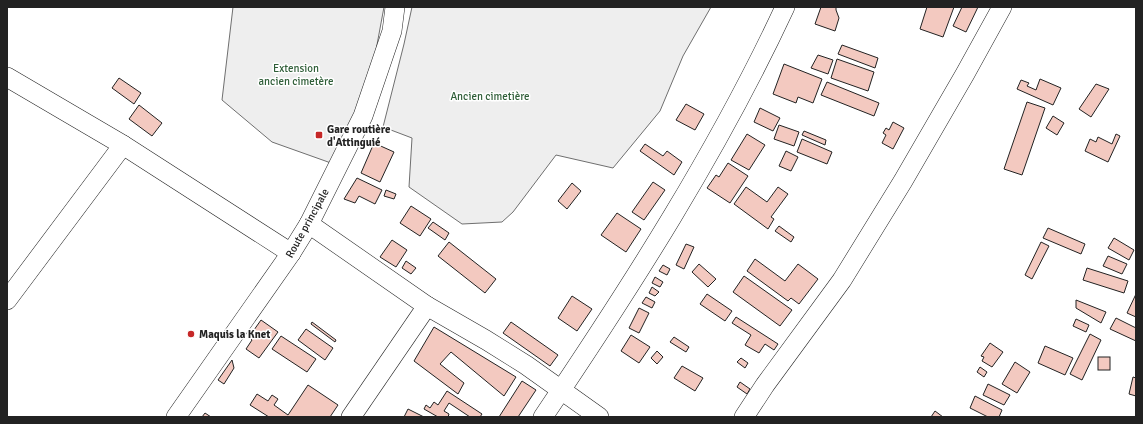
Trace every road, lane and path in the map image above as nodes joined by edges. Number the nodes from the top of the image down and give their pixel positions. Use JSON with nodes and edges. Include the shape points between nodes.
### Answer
{"nodes":[{"id":1,"x":395,"y":7,"type":"edge"},
{"id":2,"x":785,"y":7,"type":"edge"},
{"id":3,"x":1002,"y":7,"type":"edge"},
{"id":4,"x":7,"y":77,"type":"edge"},
{"id":5,"x":123,"y":145,"type":"junction"},
{"id":6,"x":309,"y":224,"type":"junction"},
{"id":7,"x":292,"y":253,"type":"junction"},
{"id":8,"x":9,"y":293,"type":"edge"},
{"id":9,"x":426,"y":306,"type":"junction"},
{"id":10,"x":561,"y":391,"type":"junction"},
{"id":11,"x":176,"y":417,"type":"edge"},
{"id":12,"x":351,"y":417,"type":"edge"},
{"id":13,"x":543,"y":417,"type":"edge"},
{"id":14,"x":599,"y":417,"type":"edge"},
{"id":15,"x":744,"y":417,"type":"edge"}],
"edges":[{"from":1,"to":6,"type":"street","name":"Route principale","via":[[392,31],[363,116]]},
{"from":2,"to":10,"type":"street","via":[[704,163],[662,234]]},
{"from":3,"to":15,"type":"street","via":[[962,81],[842,280]]},
{"from":4,"to":5,"type":"street"},
{"from":5,"to":7,"type":"street"},
{"from":5,"to":8,"type":"street"},
{"from":6,"to":7,"type":"street","name":"Route principale"},
{"from":6,"to":9,"type":"street"},
{"from":7,"to":11,"type":"street","name":"Route principale"},
{"from":9,"to":10,"type":"street","via":[[526,365]]},
{"from":9,"to":12,"type":"street"},
{"from":10,"to":13,"type":"street"},
{"from":10,"to":14,"type":"street"}]}
